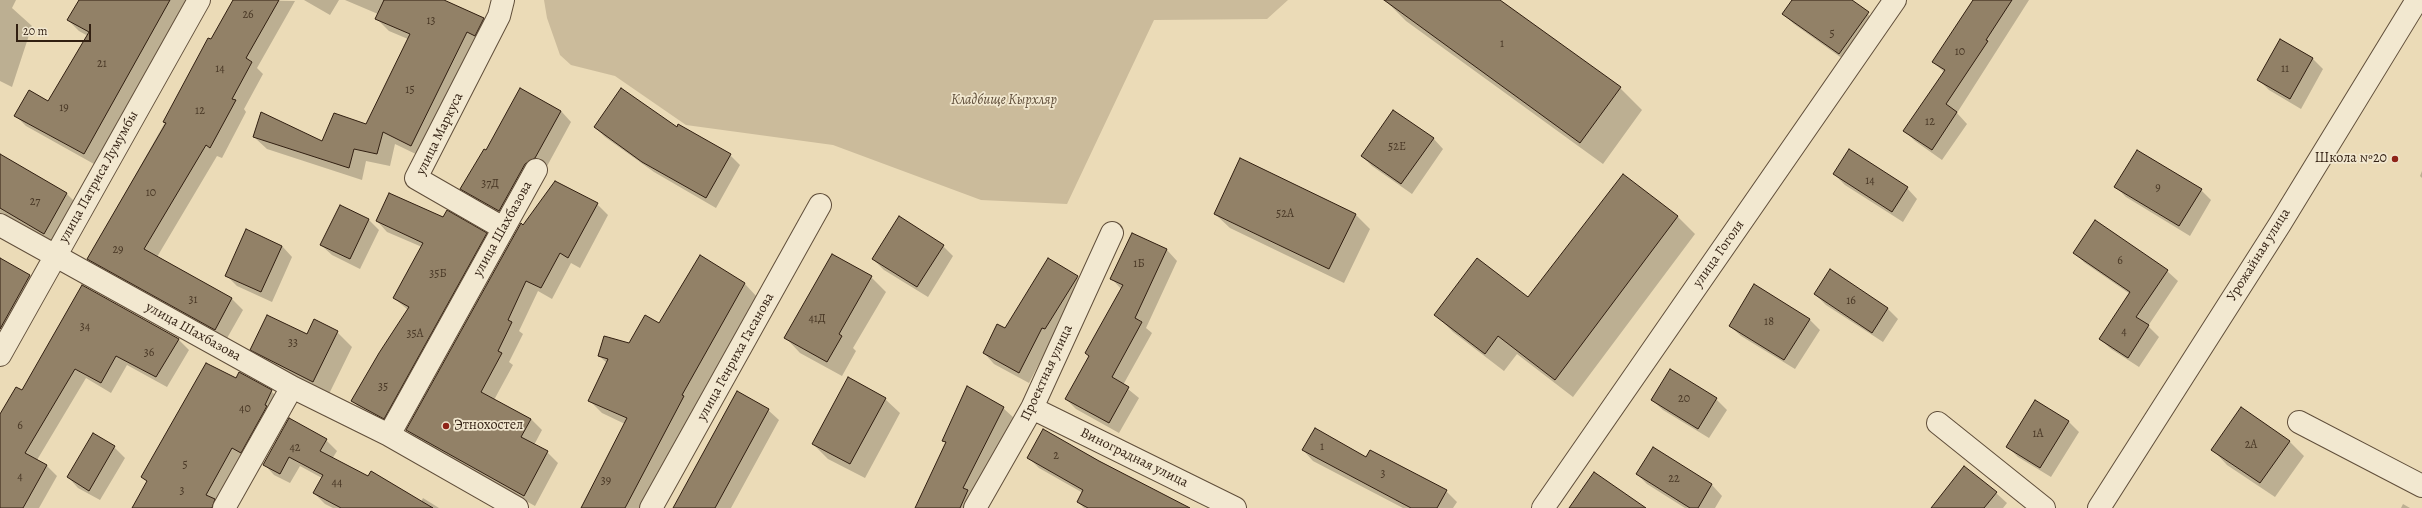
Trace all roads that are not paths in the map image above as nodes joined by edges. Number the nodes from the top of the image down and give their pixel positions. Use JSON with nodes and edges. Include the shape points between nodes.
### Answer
{"nodes":[{"id":1,"x":199,"y":0,"type":"edge"},
{"id":2,"x":503,"y":0,"type":"edge"},
{"id":3,"x":1895,"y":0,"type":"edge"},
{"id":4,"x":2417,"y":0,"type":"edge"},
{"id":5,"x":536,"y":170,"type":"dead end"},
{"id":6,"x":820,"y":205,"type":"dead end"},
{"id":7,"x":0,"y":224,"type":"edge"},
{"id":8,"x":503,"y":228,"type":"junction"},
{"id":9,"x":1112,"y":233,"type":"dead end"},
{"id":10,"x":55,"y":255,"type":"junction"},
{"id":11,"x":0,"y":355,"type":"edge"},
{"id":12,"x":292,"y":387,"type":"junction"},
{"id":13,"x":1032,"y":408,"type":"junction"},
{"id":14,"x":2299,"y":422,"type":"dead end"},
{"id":15,"x":1938,"y":423,"type":"dead end"},
{"id":16,"x":389,"y":435,"type":"junction"},
{"id":17,"x":2422,"y":486,"type":"edge"},
{"id":18,"x":224,"y":508,"type":"edge"},
{"id":19,"x":517,"y":508,"type":"edge"},
{"id":20,"x":651,"y":508,"type":"edge"},
{"id":21,"x":975,"y":508,"type":"edge"},
{"id":22,"x":1235,"y":508,"type":"edge"},
{"id":23,"x":1543,"y":508,"type":"edge"},
{"id":24,"x":2044,"y":508,"type":"edge"},
{"id":25,"x":2099,"y":508,"type":"edge"}],
"edges":[{"from":1,"to":10,"type":"street","name":"улица Патриса Лумумбы"},
{"from":2,"to":8,"type":"street","name":"улица Маркуса","via":[[499,16],[416,178]]},
{"from":3,"to":23,"type":"street","name":"улица Гоголя"},
{"from":4,"to":25,"type":"street","name":"Урожайная улица","via":[[2280,224]]},
{"from":5,"to":8,"type":"street","name":"улица Шахбазова"},
{"from":6,"to":20,"type":"street","name":"улица Генриха Гасанова"},
{"from":7,"to":10,"type":"street","name":"улица Шахбазова"},
{"from":8,"to":16,"type":"street","name":"улица Шахбазова"},
{"from":9,"to":13,"type":"street","name":"Проектная улица"},
{"from":10,"to":11,"type":"street","name":"улица Патриса Лумумбы"},
{"from":10,"to":12,"type":"street","name":"улица Шахбазова"},
{"from":12,"to":16,"type":"street","name":"улица Шахбазова"},
{"from":12,"to":18,"type":"street"},
{"from":13,"to":21,"type":"street","name":"Проектная улица"},
{"from":13,"to":22,"type":"street","name":"Виноградная улица"},
{"from":14,"to":17,"type":"street"},
{"from":15,"to":24,"type":"street"},
{"from":16,"to":19,"type":"street","name":"улица Шахбазова"}]}
